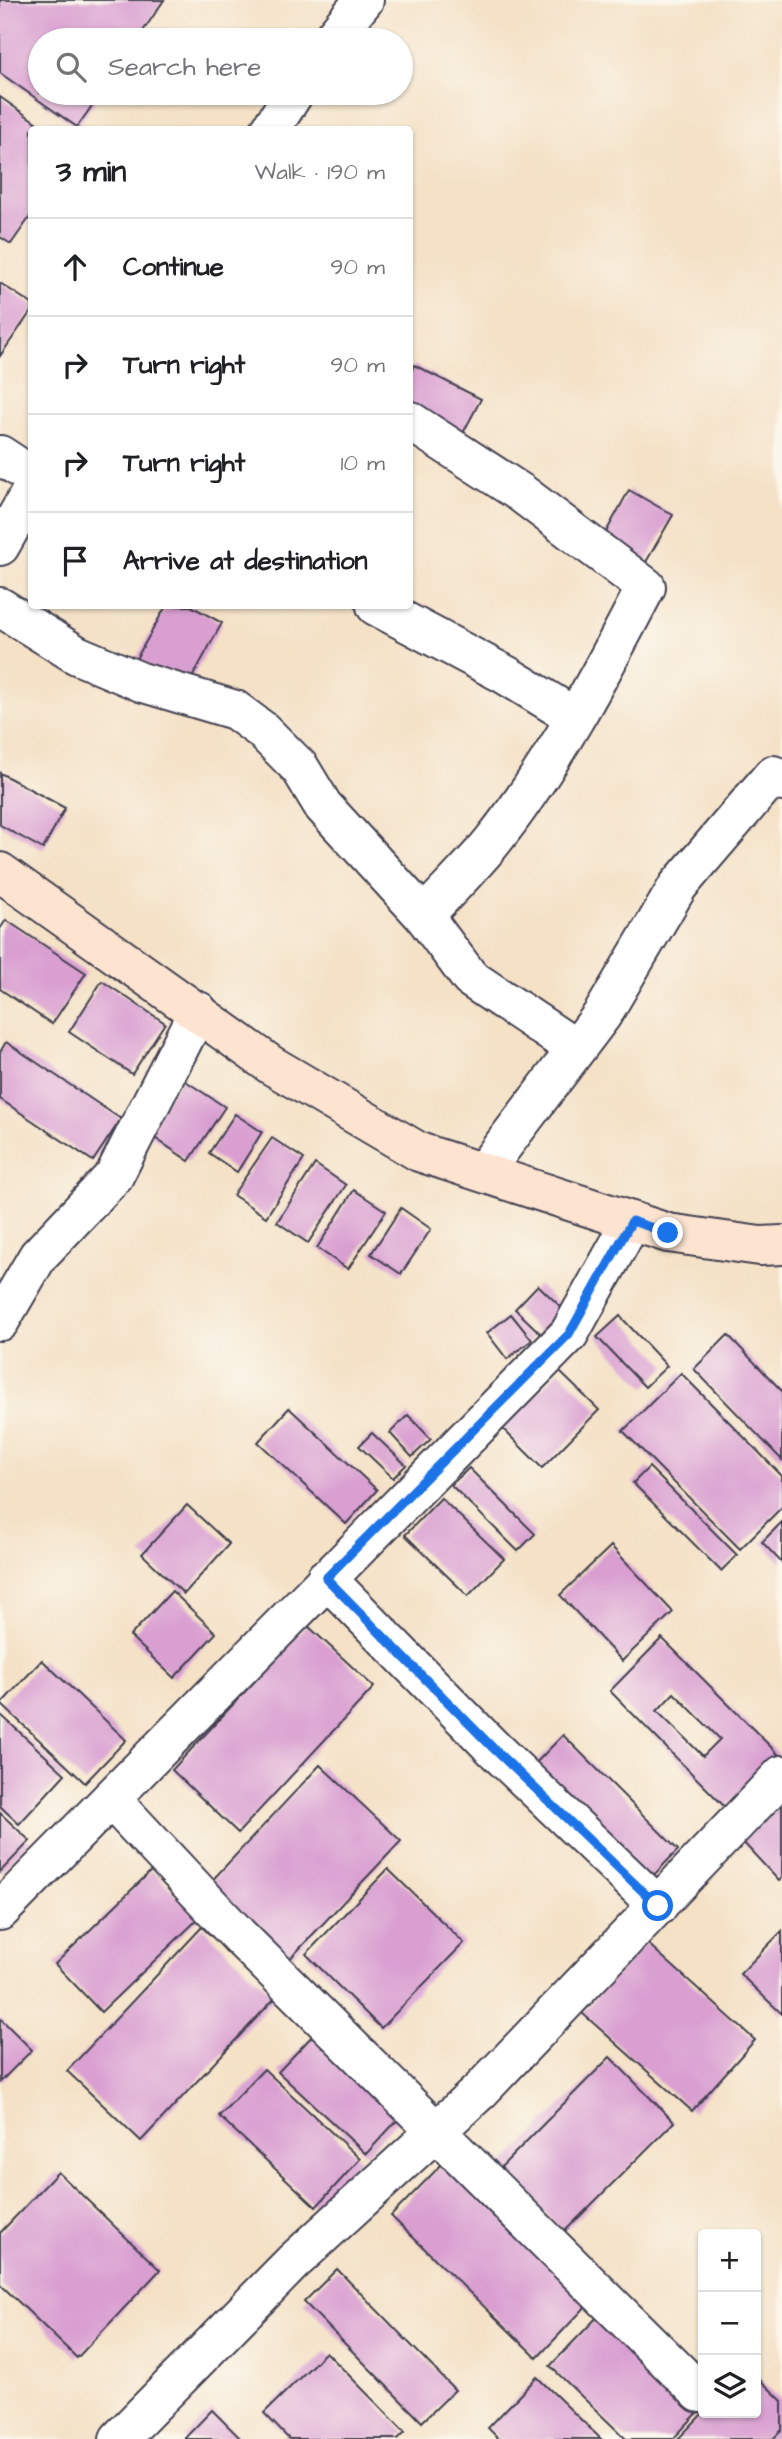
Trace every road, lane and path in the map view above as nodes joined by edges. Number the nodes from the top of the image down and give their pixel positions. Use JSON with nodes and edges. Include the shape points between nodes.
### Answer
{"nodes":[{"id":1,"x":364,"y":0,"type":"edge"},
{"id":2,"x":341,"y":28,"type":"edge"},
{"id":3,"x":286,"y":105,"type":"edge"},
{"id":4,"x":273,"y":126,"type":"edge"},
{"id":5,"x":413,"y":423,"type":"edge"},
{"id":6,"x":0,"y":455,"type":"edge"},
{"id":7,"x":28,"y":473,"type":"edge"},
{"id":8,"x":28,"y":497,"type":"edge"},
{"id":9,"x":0,"y":546,"type":"edge"},
{"id":10,"x":0,"y":607,"type":"edge"},
{"id":11,"x":382,"y":609,"type":"edge"},
{"id":12,"x":573,"y":716,"type":"junction"},
{"id":13,"x":779,"y":774,"type":"edge"},
{"id":14,"x":0,"y":872,"type":"edge"},
{"id":15,"x":424,"y":916,"type":"junction"},
{"id":16,"x":198,"y":1012,"type":"junction"},
{"id":17,"x":576,"y":1049,"type":"junction"},
{"id":18,"x":483,"y":1172,"type":"junction"},
{"id":19,"x":632,"y":1221,"type":"junction"},
{"id":20,"x":782,"y":1245,"type":"edge"},
{"id":21,"x":0,"y":1321,"type":"edge"},
{"id":22,"x":326,"y":1578,"type":"junction"},
{"id":23,"x":782,"y":1775,"type":"edge"},
{"id":24,"x":111,"y":1799,"type":"junction"},
{"id":25,"x":658,"y":1906,"type":"junction"},
{"id":26,"x":0,"y":1911,"type":"edge"},
{"id":27,"x":435,"y":2132,"type":"junction"},
{"id":28,"x":698,"y":2391,"type":"edge"},
{"id":29,"x":119,"y":2439,"type":"edge"}],
"edges":[{"from":1,"to":2,"type":"street"},
{"from":3,"to":4,"type":"street"},
{"from":5,"to":12,"type":"street","via":[[521,493],[646,587]]},
{"from":6,"to":7,"type":"street"},
{"from":8,"to":9,"type":"street"},
{"from":10,"to":15,"type":"street","via":[[76,655],[244,716],[300,768],[323,806]]},
{"from":11,"to":12,"type":"street"},
{"from":12,"to":15,"type":"street","via":[[536,782],[491,843]]},
{"from":13,"to":17,"type":"street","via":[[678,886]]},
{"from":14,"to":16,"type":"street"},
{"from":15,"to":17,"type":"street","via":[[470,978]]},
{"from":16,"to":18,"type":"street","via":[[271,1065],[419,1152]]},
{"from":16,"to":21,"type":"street","via":[[114,1176],[38,1256]]},
{"from":17,"to":18,"type":"street"},
{"from":18,"to":19,"type":"street"},
{"from":19,"to":20,"type":"street","via":[[668,1233]]},
{"from":19,"to":22,"type":"street","via":[[569,1334]]},
{"from":22,"to":24,"type":"street"},
{"from":22,"to":25,"type":"street","via":[[493,1748]]},
{"from":23,"to":25,"type":"street"},
{"from":24,"to":26,"type":"street"},
{"from":24,"to":27,"type":"street","via":[[239,1936]]},
{"from":25,"to":27,"type":"street"},
{"from":27,"to":28,"type":"street"},
{"from":27,"to":29,"type":"street","via":[[293,2262]]}]}
